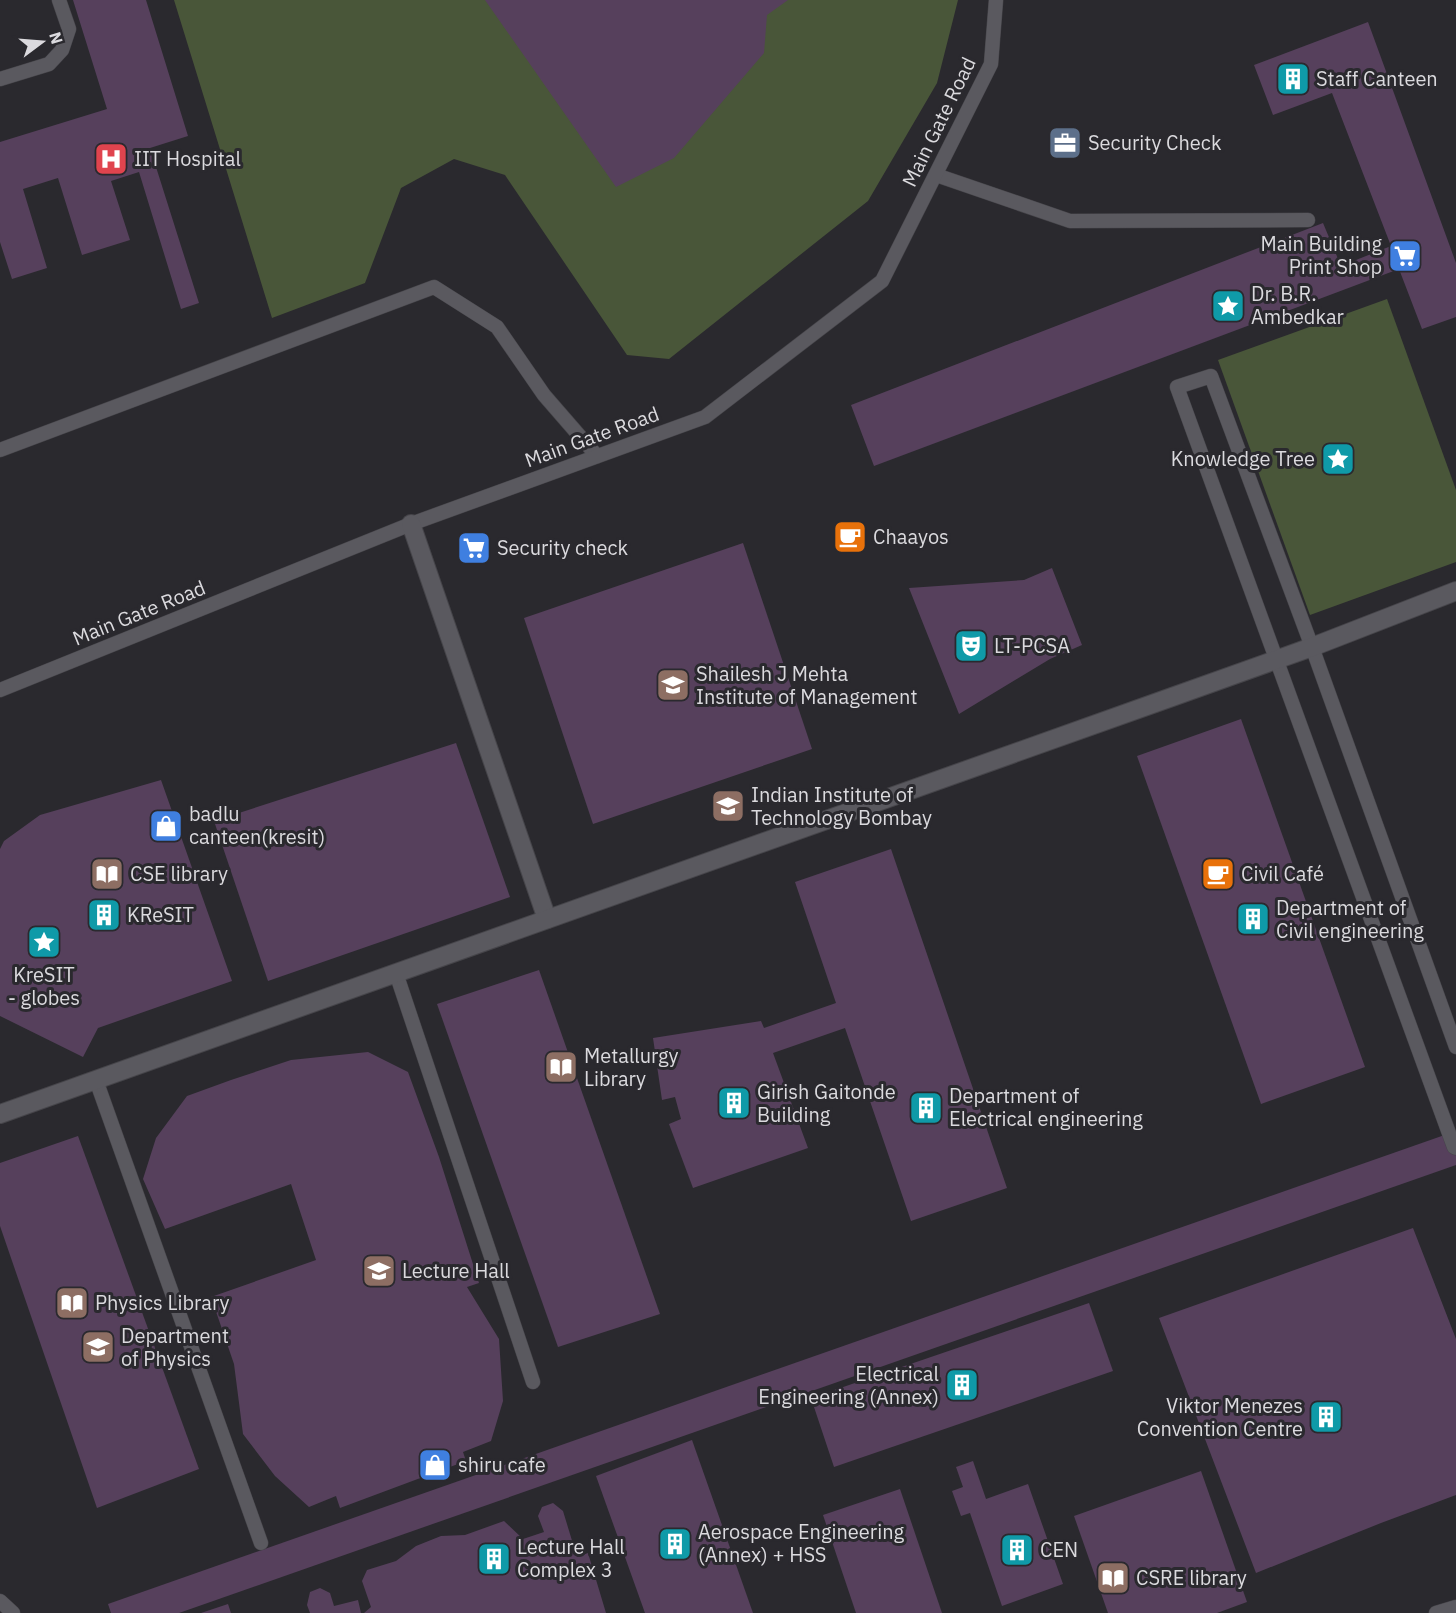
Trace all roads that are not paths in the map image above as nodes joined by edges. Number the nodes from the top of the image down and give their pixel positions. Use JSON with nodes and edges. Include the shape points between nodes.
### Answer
{"nodes":[{"id":1,"x":59,"y":0,"type":"edge"},
{"id":2,"x":996,"y":0,"type":"edge"},
{"id":3,"x":0,"y":79,"type":"edge"},
{"id":4,"x":936,"y":175,"type":"junction"},
{"id":5,"x":1308,"y":220,"type":"dead end"},
{"id":6,"x":0,"y":450,"type":"edge"},
{"id":7,"x":597,"y":456,"type":"junction"},
{"id":8,"x":411,"y":524,"type":"junction"},
{"id":9,"x":1456,"y":591,"type":"edge"},
{"id":10,"x":1312,"y":647,"type":"junction"},
{"id":11,"x":1276,"y":660,"type":"junction"},
{"id":12,"x":0,"y":690,"type":"edge"},
{"id":13,"x":547,"y":919,"type":"junction"},
{"id":14,"x":396,"y":973,"type":"junction"},
{"id":15,"x":1456,"y":1047,"type":"edge"},
{"id":16,"x":96,"y":1080,"type":"junction"},
{"id":17,"x":0,"y":1114,"type":"edge"},
{"id":18,"x":1456,"y":1148,"type":"edge"},
{"id":19,"x":533,"y":1382,"type":"dead end"},
{"id":20,"x":261,"y":1544,"type":"dead end"},
{"id":21,"x":0,"y":1601,"type":"edge"},
{"id":22,"x":1456,"y":1607,"type":"edge"},
{"id":23,"x":13,"y":1613,"type":"edge"},
{"id":24,"x":1436,"y":1613,"type":"edge"}],
"edges":[{"from":1,"to":3,"type":"lane","via":[[69,30],[63,50],[49,64]]},
{"from":2,"to":4,"type":"lane","name":"Main Gate Road","via":[[992,64]]},
{"from":4,"to":5,"type":"lane","via":[[1070,221]]},
{"from":4,"to":7,"type":"lane","name":"Main Gate Road","via":[[882,281],[705,417]]},
{"from":6,"to":7,"type":"lane","via":[[434,287],[497,327],[544,395]]},
{"from":7,"to":8,"type":"lane","name":"Main Gate Road"},
{"from":8,"to":12,"type":"lane","name":"Main Gate Road"},
{"from":8,"to":13,"type":"street"},
{"from":9,"to":10,"type":"street"},
{"from":10,"to":11,"type":"street"},
{"from":10,"to":11,"type":"lane","via":[[1211,376],[1176,387]]},
{"from":10,"to":15,"type":"lane"},
{"from":11,"to":13,"type":"street"},
{"from":11,"to":18,"type":"lane"},
{"from":13,"to":14,"type":"street"},
{"from":14,"to":16,"type":"street"},
{"from":14,"to":19,"type":"lane"},
{"from":16,"to":17,"type":"street"},
{"from":16,"to":20,"type":"lane"},
{"from":21,"to":23,"type":"lane"},
{"from":22,"to":24,"type":"lane"}]}
